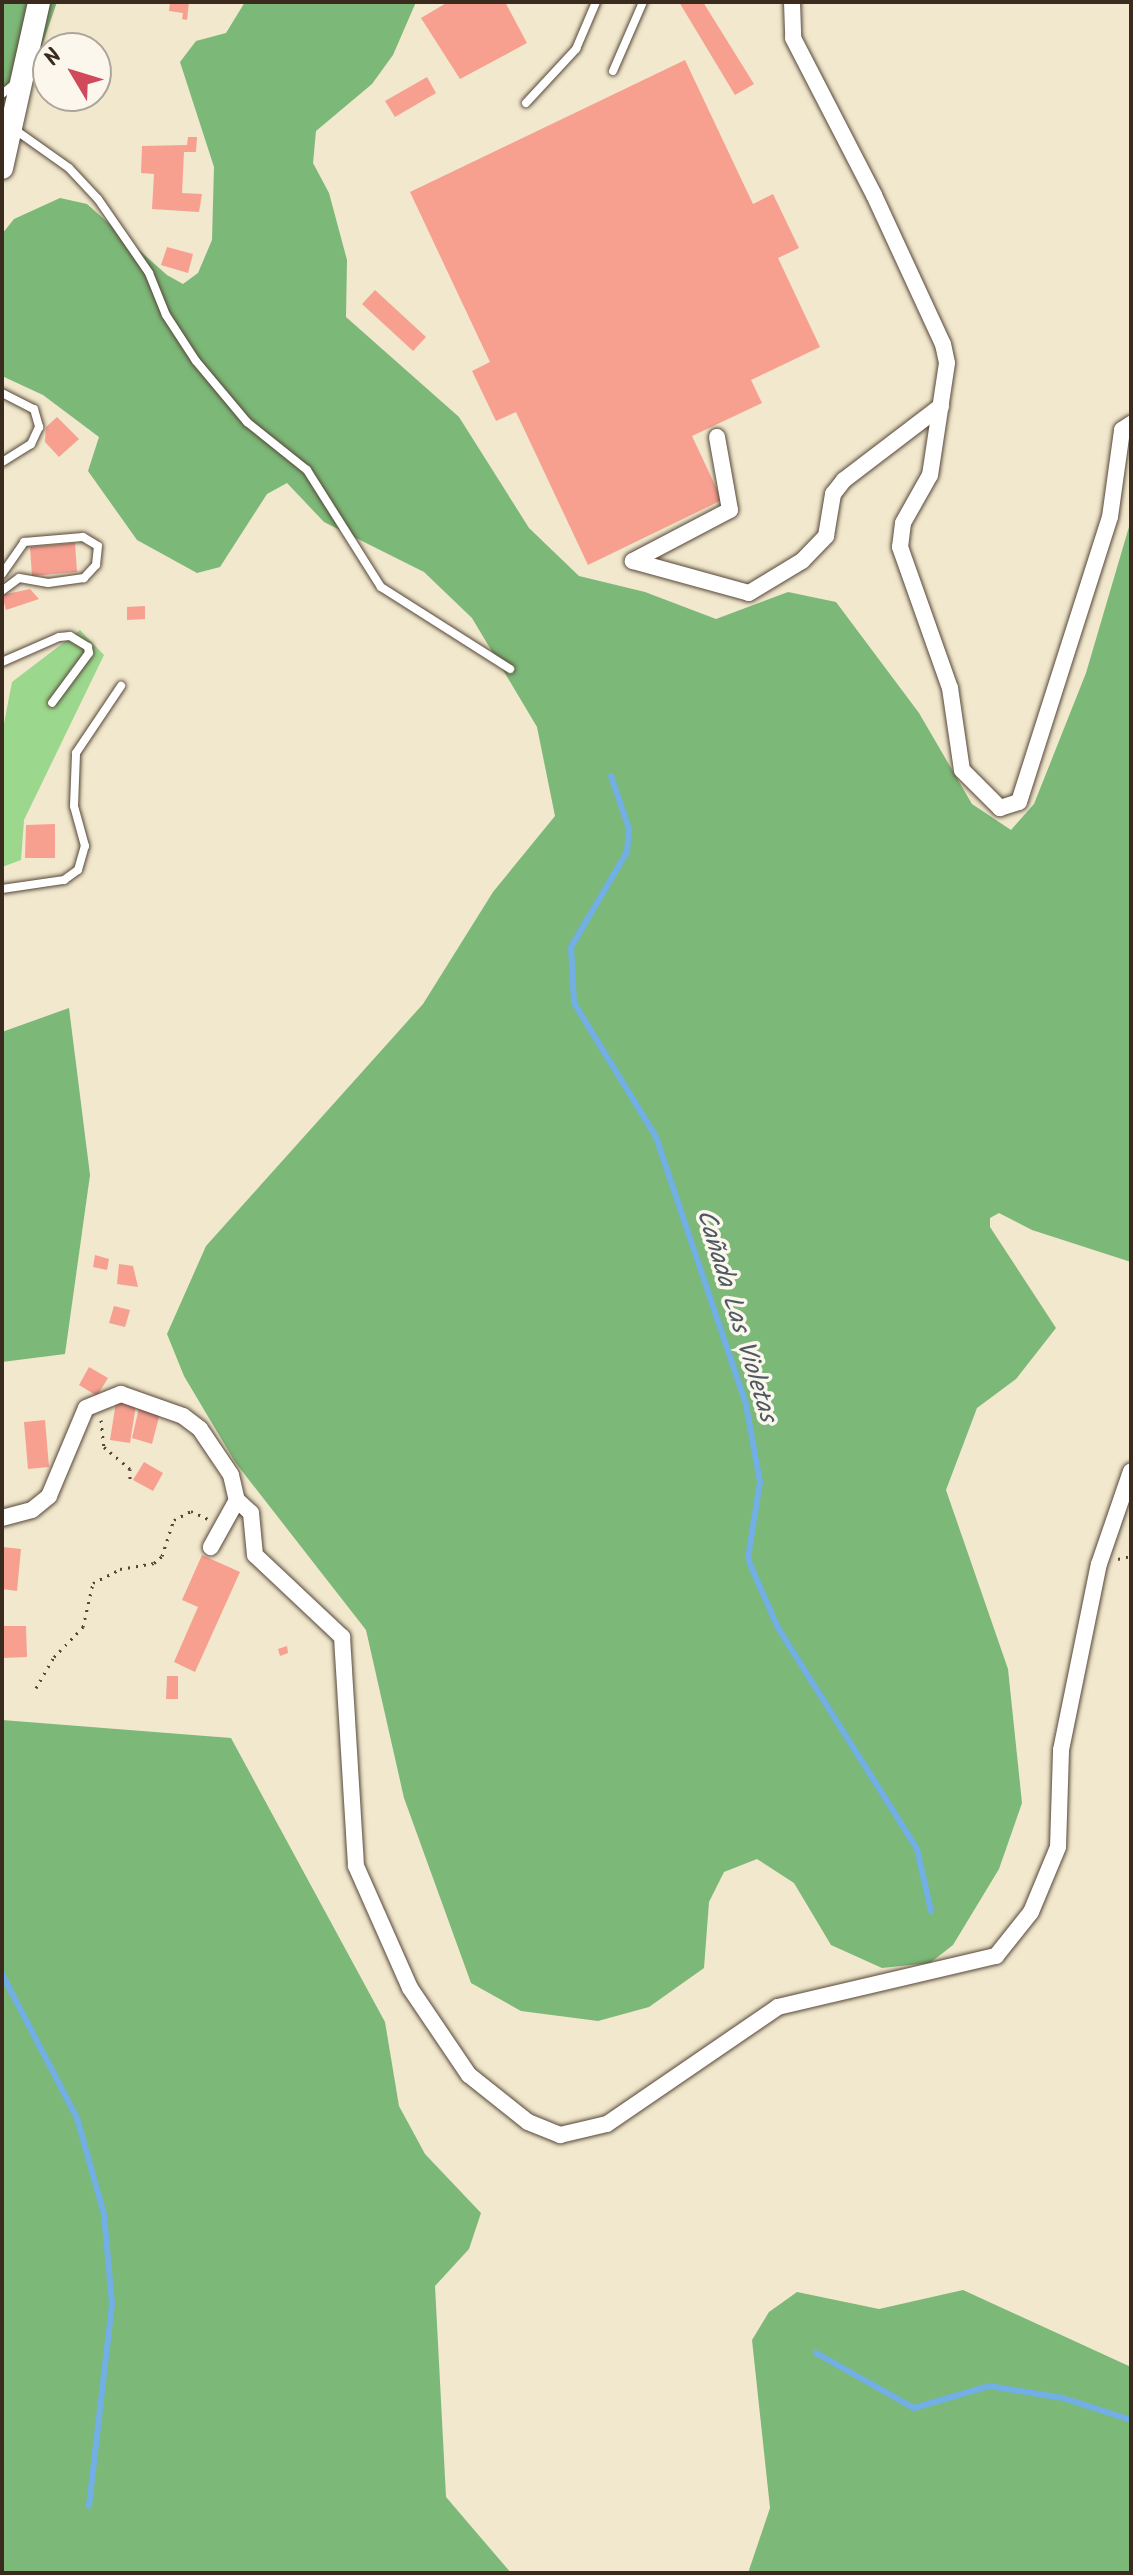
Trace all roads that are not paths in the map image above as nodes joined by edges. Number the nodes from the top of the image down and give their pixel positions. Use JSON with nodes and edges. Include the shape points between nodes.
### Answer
{"nodes":[{"id":1,"x":39,"y":2,"type":"edge"},
{"id":2,"x":596,"y":2,"type":"edge"},
{"id":3,"x":643,"y":2,"type":"edge"},
{"id":4,"x":792,"y":2,"type":"edge"},
{"id":5,"x":613,"y":71,"type":"dead end"},
{"id":6,"x":10,"y":88,"type":"edge"},
{"id":7,"x":526,"y":103,"type":"dead end"},
{"id":8,"x":10,"y":126,"type":"junction"},
{"id":9,"x":2,"y":168,"type":"edge"},
{"id":10,"x":2,"y":393,"type":"edge"},
{"id":11,"x":941,"y":406,"type":"junction"},
{"id":12,"x":1131,"y":424,"type":"edge"},
{"id":13,"x":717,"y":437,"type":"dead end"},
{"id":14,"x":2,"y":462,"type":"edge"},
{"id":15,"x":2,"y":574,"type":"edge"},
{"id":16,"x":2,"y":591,"type":"edge"},
{"id":17,"x":2,"y":662,"type":"edge"},
{"id":18,"x":510,"y":669,"type":"dead end"},
{"id":19,"x":121,"y":686,"type":"dead end"},
{"id":20,"x":52,"y":703,"type":"dead end"},
{"id":21,"x":2,"y":889,"type":"edge"},
{"id":22,"x":1131,"y":1471,"type":"edge"},
{"id":23,"x":237,"y":1500,"type":"junction"},
{"id":24,"x":2,"y":1518,"type":"edge"},
{"id":25,"x":211,"y":1547,"type":"dead end"}],
"edges":[{"from":1,"to":6,"type":"street"},
{"from":2,"to":7,"type":"lane","via":[[576,49]]},
{"from":3,"to":5,"type":"lane"},
{"from":4,"to":11,"type":"street","via":[[793,38],[943,344],[947,363]]},
{"from":6,"to":8,"type":"street"},
{"from":8,"to":9,"type":"street"},
{"from":8,"to":18,"type":"lane","via":[[69,168],[98,199],[149,273],[166,315],[196,361],[247,422],[307,470],[381,587]]},
{"from":10,"to":14,"type":"lane","via":[[34,409],[39,427],[31,444]]},
{"from":11,"to":12,"type":"street","via":[[930,475],[903,523],[900,547],[950,688],[962,770],[1000,808],[1019,802],[1110,517],[1122,430]]},
{"from":11,"to":13,"type":"street","via":[[844,480],[833,494],[826,536],[802,561],[749,593],[633,561],[730,510]]},
{"from":15,"to":16,"type":"lane","via":[[24,542],[83,537],[98,546],[96,565],[84,578],[48,583],[19,578]]},
{"from":17,"to":20,"type":"lane","via":[[59,637],[70,636],[88,647],[89,653]]},
{"from":19,"to":21,"type":"lane","via":[[76,753],[74,806],[85,846],[78,870],[64,880]]},
{"from":22,"to":23,"type":"street","via":[[1099,1564],[1064,1735],[1058,1847],[1031,1912],[996,1956],[778,2007],[607,2124],[560,2135],[528,2122],[469,2075],[410,1988],[356,1866],[342,1637],[255,1555],[251,1513]]},
{"from":23,"to":24,"type":"street","via":[[231,1475],[200,1429],[154,1402],[121,1394],[86,1408],[49,1496],[32,1510]]},
{"from":23,"to":25,"type":"street"}]}
